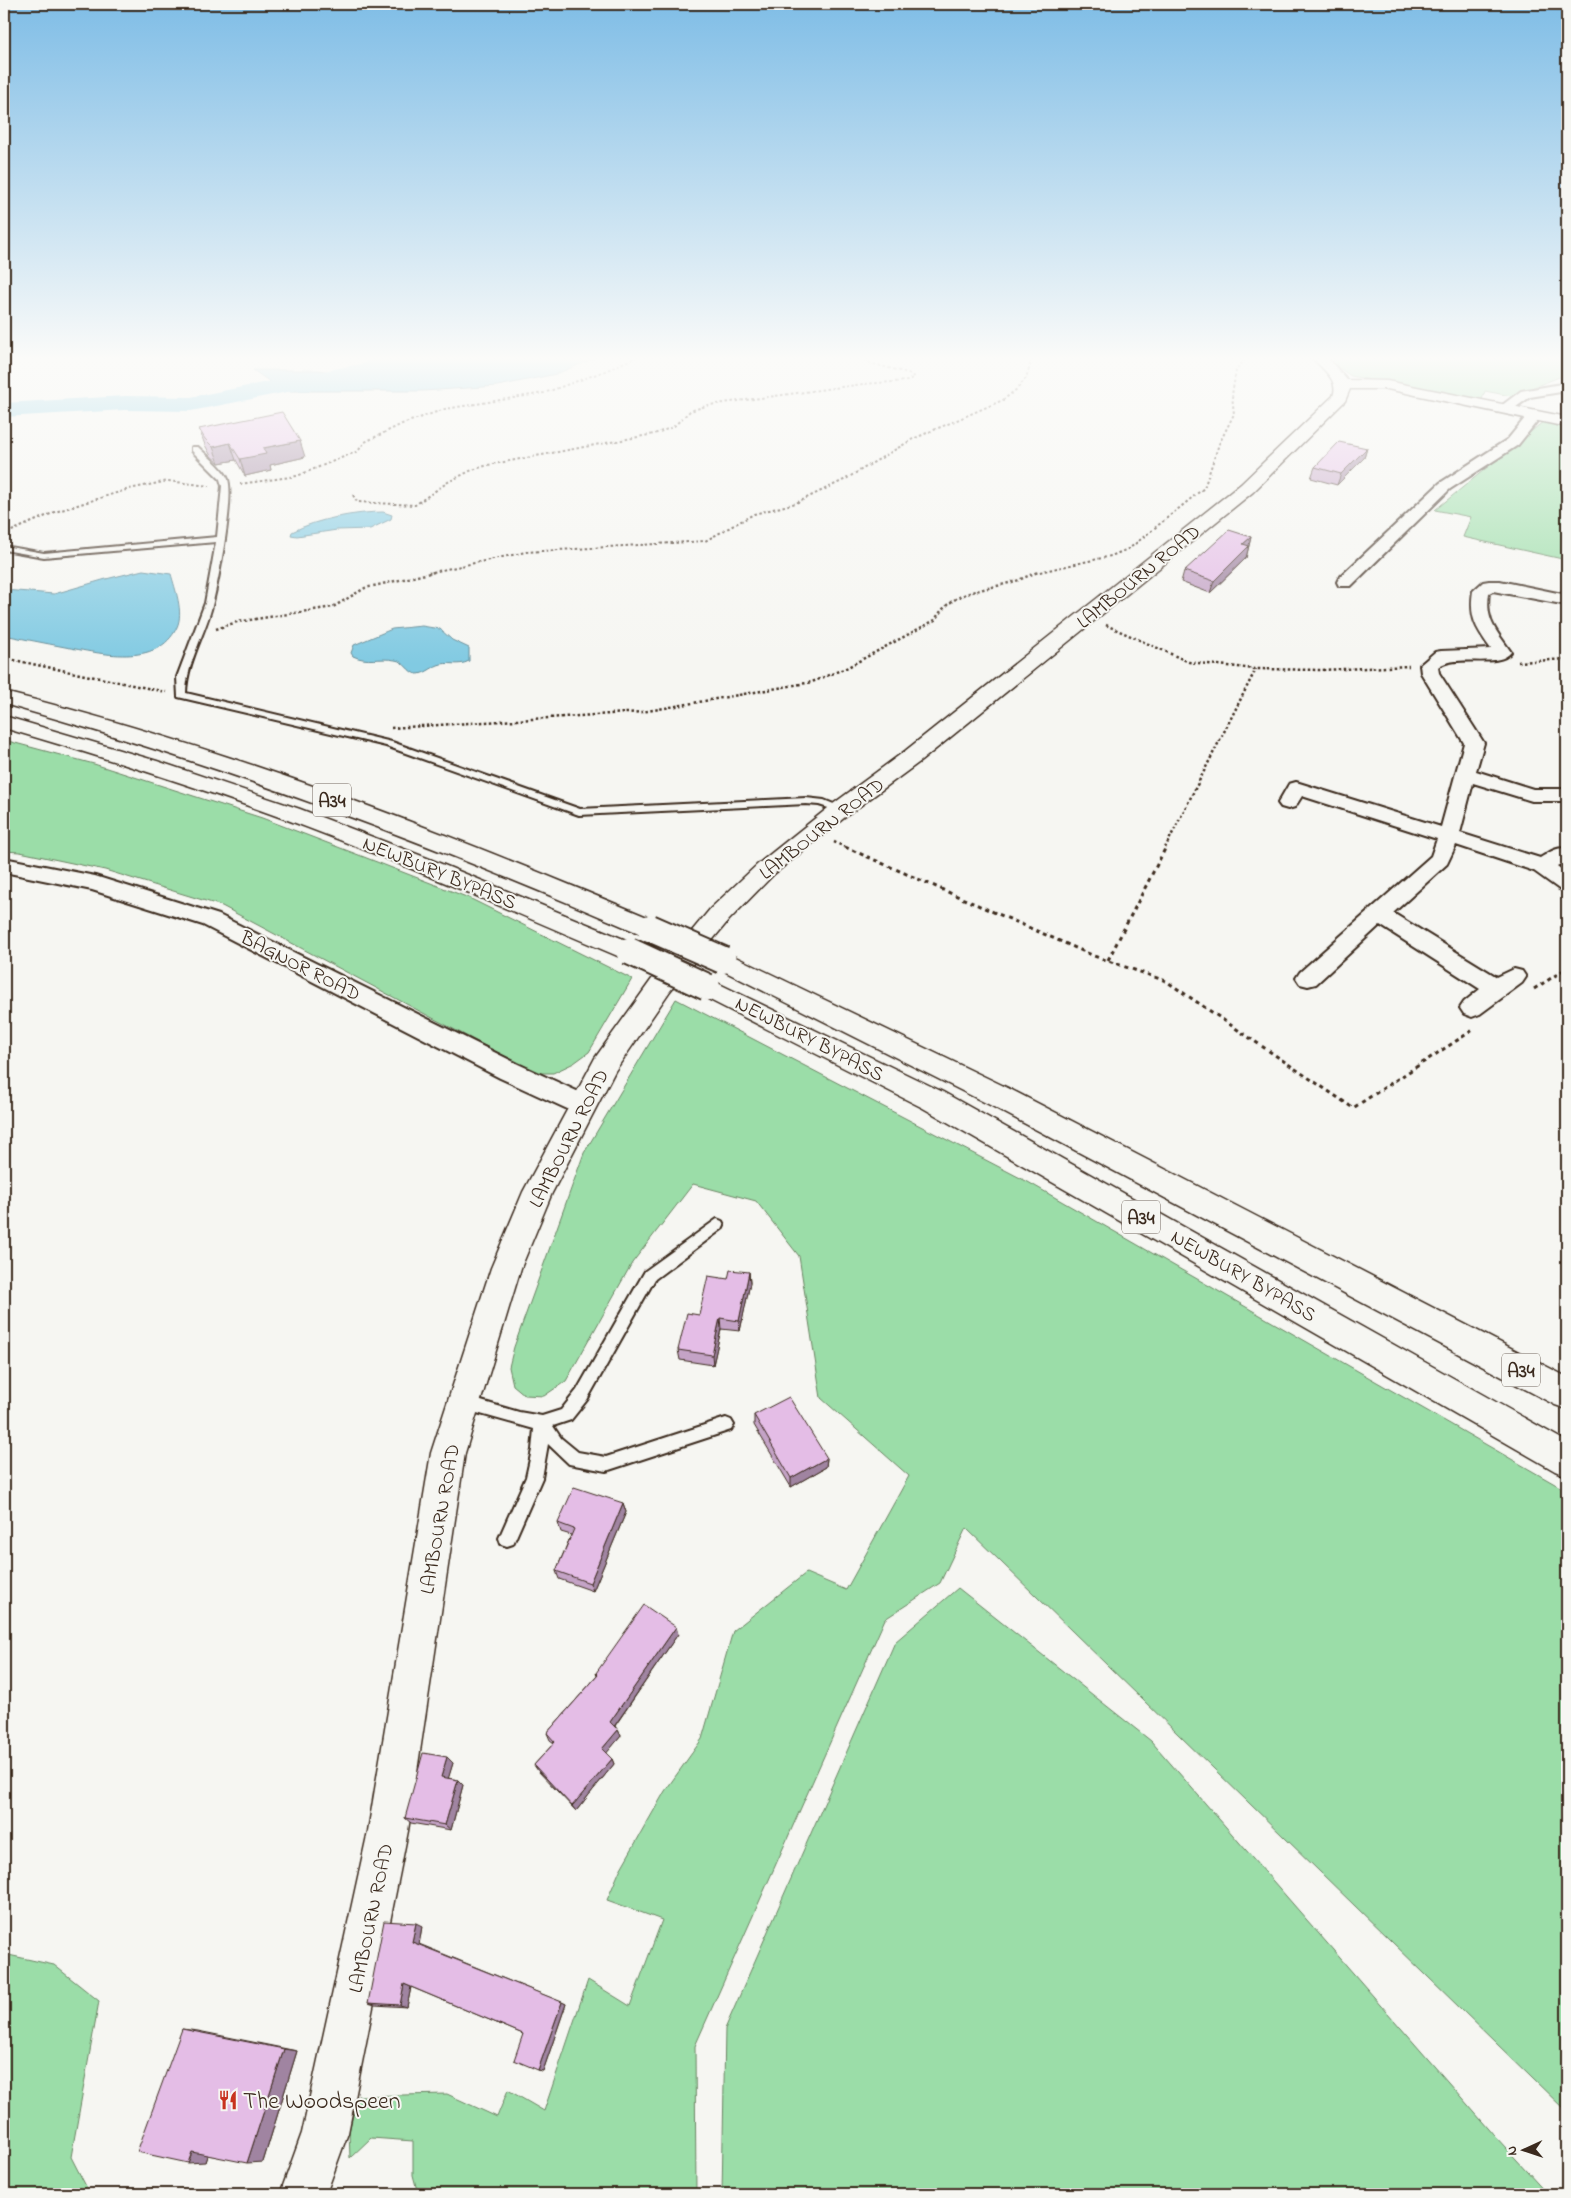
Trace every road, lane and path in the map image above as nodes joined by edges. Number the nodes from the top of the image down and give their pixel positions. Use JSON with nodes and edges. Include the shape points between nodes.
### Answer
{"nodes":[{"id":1,"x":205,"y":459,"type":"edge"},
{"id":2,"x":340,"y":459,"type":"edge"},
{"id":3,"x":514,"y":459,"type":"edge"},
{"id":4,"x":880,"y":459,"type":"edge"},
{"id":5,"x":1214,"y":459,"type":"edge"},
{"id":6,"x":1278,"y":459,"type":"edge"},
{"id":7,"x":1487,"y":459,"type":"edge"},
{"id":8,"x":226,"y":486,"type":"junction"},
{"id":9,"x":353,"y":495,"type":"dead end"},
{"id":10,"x":4,"y":534,"type":"edge"},
{"id":11,"x":220,"y":540,"type":"junction"},
{"id":12,"x":4,"y":548,"type":"edge"},
{"id":13,"x":1345,"y":582,"type":"dead end"},
{"id":14,"x":1567,"y":600,"type":"edge"},
{"id":15,"x":1087,"y":617,"type":"junction"},
{"id":16,"x":210,"y":631,"type":"dead end"},
{"id":17,"x":4,"y":658,"type":"edge"},
{"id":18,"x":1567,"y":659,"type":"edge"},
{"id":19,"x":1518,"y":662,"type":"dead end"},
{"id":20,"x":1429,"y":665,"type":"junction"},
{"id":21,"x":1256,"y":669,"type":"junction"},
{"id":22,"x":181,"y":695,"type":"junction"},
{"id":23,"x":4,"y":698,"type":"edge"},
{"id":24,"x":4,"y":722,"type":"edge"},
{"id":25,"x":384,"y":728,"type":"dead end"},
{"id":26,"x":1465,"y":774,"type":"junction"},
{"id":27,"x":1295,"y":789,"type":"dead end"},
{"id":28,"x":1567,"y":795,"type":"edge"},
{"id":29,"x":841,"y":809,"type":"junction"},
{"id":30,"x":812,"y":832,"type":"junction"},
{"id":31,"x":1449,"y":836,"type":"junction"},
{"id":32,"x":1562,"y":854,"type":"dead end"},
{"id":33,"x":4,"y":865,"type":"edge"},
{"id":34,"x":1542,"y":866,"type":"junction"},
{"id":35,"x":1567,"y":884,"type":"edge"},
{"id":36,"x":1378,"y":914,"type":"junction"},
{"id":37,"x":1108,"y":960,"type":"junction"},
{"id":38,"x":1567,"y":968,"type":"edge"},
{"id":39,"x":1308,"y":978,"type":"dead end"},
{"id":40,"x":1512,"y":986,"type":"junction"},
{"id":41,"x":1474,"y":1017,"type":"joint"},
{"id":42,"x":583,"y":1105,"type":"junction"},
{"id":43,"x":717,"y":1225,"type":"dead end"},
{"id":44,"x":1475,"y":1346,"type":"junction"},
{"id":45,"x":1567,"y":1378,"type":"edge"},
{"id":46,"x":1567,"y":1394,"type":"edge"},
{"id":47,"x":464,"y":1402,"type":"junction"},
{"id":48,"x":542,"y":1423,"type":"junction"},
{"id":49,"x":726,"y":1425,"type":"dead end"},
{"id":50,"x":1567,"y":1460,"type":"edge"},
{"id":51,"x":507,"y":1538,"type":"dead end"},
{"id":52,"x":412,"y":1676,"type":"joint"},
{"id":53,"x":388,"y":1832,"type":"joint"},
{"id":54,"x":303,"y":2194,"type":"edge"}],
"edges":[{"from":1,"to":8,"type":"lane","via":[[224,478]]},
{"from":2,"to":8,"type":"path","via":[[297,476]]},
{"from":3,"to":9,"type":"path","via":[[472,470],[415,505],[366,504],[357,502]]},
{"from":4,"to":16,"type":"path","via":[[796,503],[754,514],[705,541],[526,552],[365,588],[333,607],[238,622]]},
{"from":5,"to":25,"type":"path","via":[[1204,488],[1130,548],[1111,556],[1040,571],[1013,582],[963,594],[940,611],[935,620],[846,668],[812,682],[605,716]]},
{"from":6,"to":15,"type":"main road","name":"LAMBOURN ROAD","via":[[1248,488]]},
{"from":7,"to":13,"type":"street","via":[[1445,486]]},
{"from":8,"to":10,"type":"path","via":[[202,487],[168,481],[129,489],[55,512]]},
{"from":8,"to":11,"type":"lane"},
{"from":11,"to":12,"type":"lane","via":[[44,555]]},
{"from":11,"to":22,"type":"lane","via":[[209,603],[182,677]]},
{"from":14,"to":20,"type":"street","via":[[1489,586],[1481,592],[1478,610],[1481,622],[1502,652],[1441,656]]},
{"from":15,"to":21,"type":"path","via":[[1189,662]]},
{"from":15,"to":29,"type":"main road","name":"LAMBOURN ROAD","via":[[913,756]]},
{"from":17,"to":22,"type":"path"},
{"from":18,"to":19,"type":"path"},
{"from":20,"to":21,"type":"path","via":[[1322,670]]},
{"from":20,"to":26,"type":"street","via":[[1430,672],[1474,743]]},
{"from":21,"to":37,"type":"path"},
{"from":22,"to":29,"type":"lane","via":[[389,744],[579,812],[806,801]]},
{"from":23,"to":44,"type":"main road","name":"NEWBURY BYPASS","number":"A34","bridge":true,"via":[[252,772],[382,818],[496,862],[723,960],[998,1096]]},
{"from":24,"to":50,"type":"main road","name":"NEWBURY BYPASS","number":"A34","bridge":true,"via":[[291,813],[409,858],[707,987],[933,1100]]},
{"from":26,"to":28,"type":"street","via":[[1532,796]]},
{"from":26,"to":31,"type":"street"},
{"from":27,"to":31,"type":"street"},
{"from":29,"to":30,"type":"main road","name":"LAMBOURN ROAD"},
{"from":30,"to":37,"type":"path"},
{"from":30,"to":42,"type":"main road","name":"LAMBOURN ROAD","via":[[766,869],[720,914],[640,1014],[605,1065]]},
{"from":31,"to":34,"type":"street"},
{"from":31,"to":36,"type":"street","via":[[1440,859]]},
{"from":32,"to":34,"type":"street"},
{"from":33,"to":42,"type":"street","name":"BAGNOR ROAD","via":[[95,883],[212,920],[509,1071]]},
{"from":34,"to":35,"type":"street"},
{"from":36,"to":39,"type":"street"},
{"from":36,"to":40,"type":"street"},
{"from":37,"to":41,"type":"path","via":[[1166,981],[1353,1108]]},
{"from":38,"to":40,"type":"path"},
{"from":40,"to":41,"type":"street"},
{"from":42,"to":47,"type":"main road","name":"LAMBOURN ROAD","via":[[538,1192],[506,1268]]},
{"from":43,"to":48,"type":"lane","via":[[650,1275],[582,1396],[566,1415]]},
{"from":44,"to":45,"type":"main road"},
{"from":44,"to":46,"type":"main road","name":"NEWBURY BYPASS","number":"A34"},
{"from":47,"to":48,"type":"lane"},
{"from":47,"to":52,"type":"main road","name":"LAMBOURN ROAD","via":[[448,1454]]},
{"from":48,"to":49,"type":"lane","via":[[556,1444],[574,1459],[606,1464]]},
{"from":48,"to":51,"type":"lane","via":[[534,1478]]},
{"from":52,"to":53,"type":"street","via":[[398,1710],[386,1792]]},
{"from":53,"to":54,"type":"main road","name":"LAMBOURN ROAD","via":[[325,2133]]}]}
